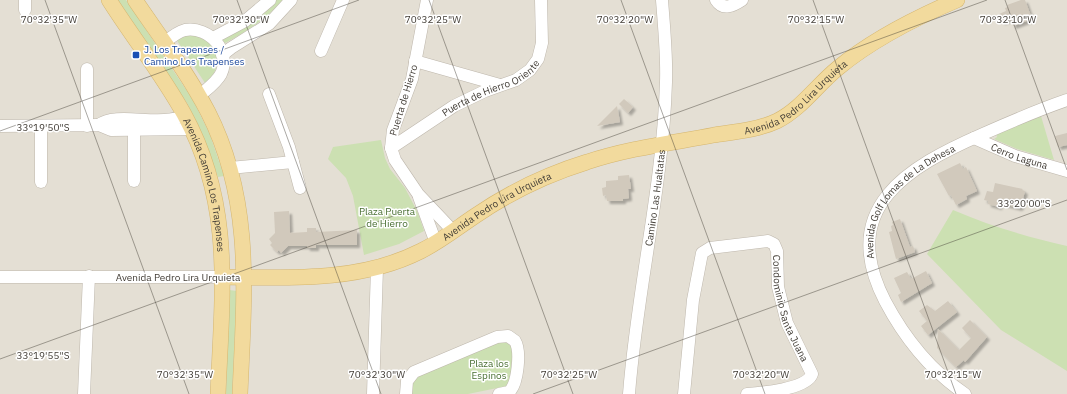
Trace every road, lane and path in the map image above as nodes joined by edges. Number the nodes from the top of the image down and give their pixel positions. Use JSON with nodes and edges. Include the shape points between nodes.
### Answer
{"nodes":[{"id":1,"x":109,"y":0,"type":"edge"},
{"id":2,"x":135,"y":0,"type":"edge"},
{"id":3,"x":270,"y":0,"type":"edge"},
{"id":4,"x":291,"y":0,"type":"edge"},
{"id":5,"x":343,"y":0,"type":"edge"},
{"id":6,"x":427,"y":0,"type":"edge"},
{"id":7,"x":541,"y":0,"type":"edge"},
{"id":8,"x":662,"y":0,"type":"edge"},
{"id":9,"x":716,"y":0,"type":"edge"},
{"id":10,"x":742,"y":0,"type":"edge"},
{"id":11,"x":957,"y":0,"type":"edge"},
{"id":12,"x":213,"y":38,"type":"junction"},
{"id":13,"x":164,"y":43,"type":"junction"},
{"id":14,"x":321,"y":51,"type":"dead end"},
{"id":15,"x":222,"y":55,"type":"junction"},
{"id":16,"x":415,"y":61,"type":"junction"},
{"id":17,"x":87,"y":69,"type":"dead end"},
{"id":18,"x":500,"y":85,"type":"junction"},
{"id":19,"x":269,"y":94,"type":"dead end"},
{"id":20,"x":199,"y":96,"type":"junction"},
{"id":21,"x":1067,"y":100,"type":"edge"},
{"id":22,"x":185,"y":115,"type":"junction"},
{"id":23,"x":134,"y":125,"type":"junction"},
{"id":24,"x":0,"y":126,"type":"edge"},
{"id":25,"x":41,"y":126,"type":"junction"},
{"id":26,"x":93,"y":126,"type":"junction"},
{"id":27,"x":192,"y":129,"type":"junction"},
{"id":28,"x":974,"y":138,"type":"junction"},
{"id":29,"x":662,"y":144,"type":"junction"},
{"id":30,"x":391,"y":148,"type":"junction"},
{"id":31,"x":293,"y":162,"type":"junction"},
{"id":32,"x":230,"y":168,"type":"junction"},
{"id":33,"x":1067,"y":171,"type":"edge"},
{"id":34,"x":134,"y":181,"type":"dead end"},
{"id":35,"x":42,"y":182,"type":"dead end"},
{"id":36,"x":300,"y":188,"type":"dead end"},
{"id":37,"x":418,"y":194,"type":"junction"},
{"id":38,"x":453,"y":231,"type":"junction"},
{"id":39,"x":436,"y":243,"type":"junction"},
{"id":40,"x":377,"y":268,"type":"junction"},
{"id":41,"x":89,"y":276,"type":"junction"},
{"id":42,"x":0,"y":277,"type":"edge"},
{"id":43,"x":223,"y":277,"type":"junction"},
{"id":44,"x":244,"y":277,"type":"junction"},
{"id":45,"x":84,"y":394,"type":"edge"},
{"id":46,"x":218,"y":394,"type":"edge"},
{"id":47,"x":240,"y":394,"type":"edge"},
{"id":48,"x":373,"y":394,"type":"edge"},
{"id":49,"x":405,"y":394,"type":"edge"},
{"id":50,"x":499,"y":394,"type":"edge"},
{"id":51,"x":629,"y":394,"type":"edge"},
{"id":52,"x":633,"y":394,"type":"edge"},
{"id":53,"x":684,"y":394,"type":"edge"},
{"id":54,"x":747,"y":394,"type":"edge"},
{"id":55,"x":965,"y":394,"type":"edge"}],
"edges":[{"from":1,"to":22,"type":"main road","name":"Avenida Camino Los Trapenses"},
{"from":2,"to":13,"type":"main road"},
{"from":3,"to":12,"type":"street","via":[[245,21]]},
{"from":4,"to":15,"type":"street","via":[[269,24]]},
{"from":5,"to":14,"type":"street"},
{"from":6,"to":16,"type":"street","name":"Puerta de Hierro"},
{"from":7,"to":18,"type":"street","name":"Puerta de Hierro Oriente","via":[[542,43],[538,59],[526,74]]},
{"from":8,"to":29,"type":"street","name":"Camino Las Hualtatas","via":[[666,81]]},
{"from":9,"to":10,"type":"street","via":[[722,6],[728,7]]},
{"from":11,"to":29,"type":"main road","name":"Avenida Pedro Lira Urquieta","via":[[916,19],[867,47],[836,69],[789,114],[777,121]]},
{"from":12,"to":13,"type":"street","via":[[203,32],[187,30],[174,35]]},
{"from":12,"to":15,"type":"street"},
{"from":13,"to":20,"type":"main road"},
{"from":15,"to":20,"type":"street","via":[[221,73]]},
{"from":16,"to":18,"type":"street"},
{"from":16,"to":30,"type":"street","name":"Puerta de Hierro","via":[[412,79],[393,130]]},
{"from":17,"to":26,"type":"street"},
{"from":18,"to":30,"type":"street","name":"Puerta de Hierro Oriente","via":[[454,106]]},
{"from":19,"to":31,"type":"street"},
{"from":20,"to":32,"type":"main road"},
{"from":21,"to":28,"type":"street","name":"Avenida Golf Lomas de La Dehesa"},
{"from":22,"to":23,"type":"street"},
{"from":22,"to":27,"type":"main road","name":"Avenida Camino Los Trapenses"},
{"from":23,"to":26,"type":"street","via":[[110,120]]},
{"from":23,"to":27,"type":"street"},
{"from":23,"to":34,"type":"street"},
{"from":24,"to":25,"type":"street"},
{"from":25,"to":26,"type":"street"},
{"from":25,"to":35,"type":"street"},
{"from":27,"to":43,"type":"main road","name":"Avenida Camino Los Trapenses","via":[[216,199]]},
{"from":28,"to":33,"type":"street","name":"Cerro Laguna","via":[[1015,156]]},
{"from":28,"to":55,"type":"street","name":"Avenida Golf Lomas de La Dehesa","via":[[931,159],[895,185],[883,199],[876,213],[869,244],[874,277],[898,324],[926,361]]},
{"from":29,"to":38,"type":"main road","name":"Avenida Pedro Lira Urquieta","via":[[590,161],[550,175],[500,200]]},
{"from":29,"to":51,"type":"street","name":"Camino Las Hualtatas","via":[[635,332]]},
{"from":30,"to":37,"type":"street","name":"Puerta de Hierro","via":[[395,160]]},
{"from":31,"to":32,"type":"street"},
{"from":31,"to":36,"type":"street"},
{"from":32,"to":44,"type":"main road","via":[[241,217]]},
{"from":37,"to":38,"type":"street","name":"Puerta de Hierro"},
{"from":37,"to":39,"type":"street","name":"Puerta de Hierro"},
{"from":38,"to":39,"type":"main road","name":"Avenida Pedro Lira Urquieta"},
{"from":39,"to":40,"type":"main road","name":"Avenida Pedro Lira Urquieta"},
{"from":40,"to":44,"type":"main road","name":"Avenida Pedro Lira Urquieta","via":[[326,276]]},
{"from":40,"to":48,"type":"street"},
{"from":41,"to":42,"type":"street","name":"Avenida Pedro Lira Urquieta"},
{"from":41,"to":43,"type":"street","name":"Avenida Pedro Lira Urquieta"},
{"from":41,"to":45,"type":"street"},
{"from":43,"to":44,"type":"main road","name":"Avenida Pedro Lira Urquieta"},
{"from":43,"to":46,"type":"main road","name":"Avenida Camino Los Trapenses"},
{"from":44,"to":47,"type":"main road"},
{"from":49,"to":50,"type":"street","via":[[407,381],[414,372],[497,337],[505,336],[515,341],[518,349],[516,381],[509,392]]},
{"from":51,"to":52,"type":"street"},
{"from":53,"to":54,"type":"street","name":"Condominio Santa Juana","via":[[692,306],[702,253],[710,248],[765,240],[776,248],[778,287],[783,312],[791,334],[812,374],[808,380],[790,387]]}]}
